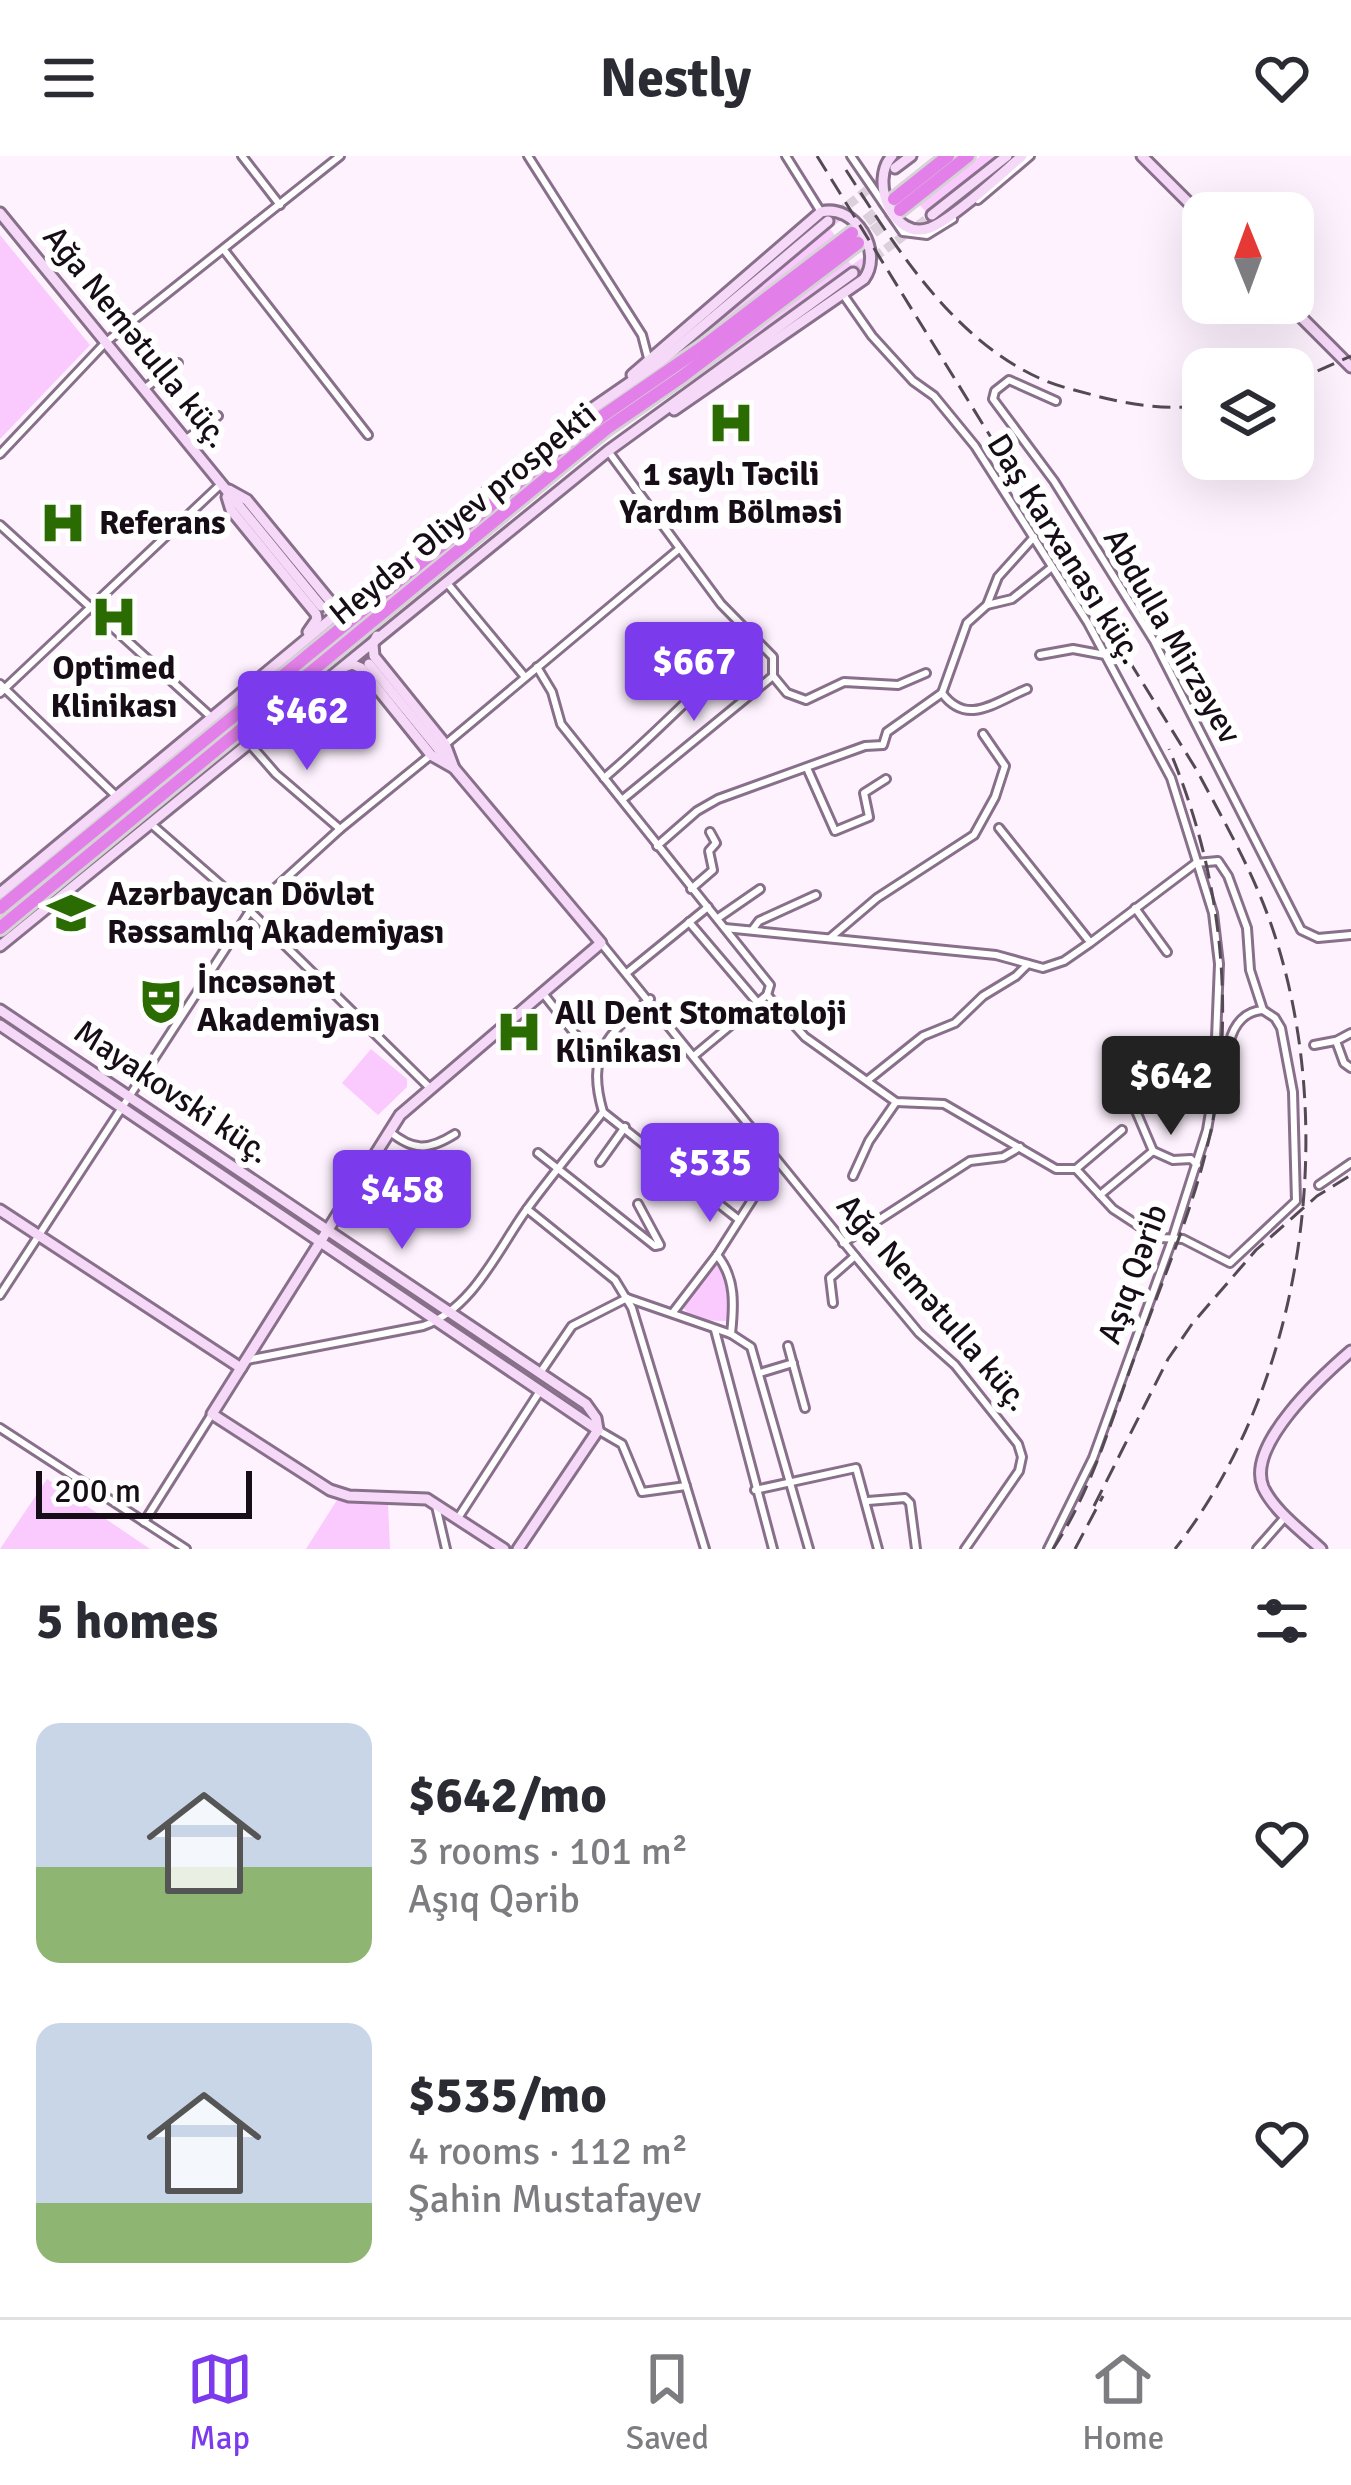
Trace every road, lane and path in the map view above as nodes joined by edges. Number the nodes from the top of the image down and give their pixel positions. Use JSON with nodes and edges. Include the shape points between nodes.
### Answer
{"nodes":[{"id":1,"x":242,"y":156,"type":"edge"},
{"id":2,"x":340,"y":156,"type":"edge"},
{"id":3,"x":528,"y":156,"type":"edge"},
{"id":4,"x":786,"y":156,"type":"edge"},
{"id":5,"x":850,"y":156,"type":"edge"},
{"id":6,"x":911,"y":156,"type":"edge"},
{"id":7,"x":948,"y":156,"type":"edge"},
{"id":8,"x":968,"y":156,"type":"edge"},
{"id":9,"x":1007,"y":156,"type":"edge"},
{"id":10,"x":1026,"y":156,"type":"edge"},
{"id":11,"x":1142,"y":156,"type":"edge"},
{"id":12,"x":893,"y":162,"type":"edge"},
{"id":13,"x":1182,"y":196,"type":"edge"},
{"id":14,"x":280,"y":206,"type":"junction"},
{"id":15,"x":0,"y":213,"type":"edge"},
{"id":16,"x":932,"y":215,"type":"tunnel mouth"},
{"id":17,"x":825,"y":217,"type":"junction"},
{"id":18,"x":224,"y":250,"type":"junction"},
{"id":19,"x":853,"y":273,"type":"tunnel mouth"},
{"id":20,"x":842,"y":293,"type":"junction"},
{"id":21,"x":1309,"y":324,"type":"edge"},
{"id":22,"x":642,"y":335,"type":"junction"},
{"id":23,"x":674,"y":341,"type":"junction"},
{"id":24,"x":106,"y":342,"type":"junction"},
{"id":25,"x":178,"y":363,"type":"dead end"},
{"id":26,"x":643,"y":366,"type":"junction"},
{"id":27,"x":1351,"y":367,"type":"edge"},
{"id":28,"x":144,"y":388,"type":"junction"},
{"id":29,"x":1056,"y":400,"type":"dead end"},
{"id":30,"x":590,"y":410,"type":"junction"},
{"id":31,"x":218,"y":416,"type":"dead end"},
{"id":32,"x":368,"y":435,"type":"dead end"},
{"id":33,"x":627,"y":436,"type":"junction"},
{"id":34,"x":185,"y":440,"type":"junction"},
{"id":35,"x":608,"y":451,"type":"junction"},
{"id":36,"x":0,"y":454,"type":"edge"},
{"id":37,"x":225,"y":488,"type":"junction"},
{"id":38,"x":0,"y":525,"type":"edge"},
{"id":39,"x":1034,"y":538,"type":"junction"},
{"id":40,"x":679,"y":549,"type":"junction"},
{"id":41,"x":1052,"y":567,"type":"junction"},
{"id":42,"x":445,"y":580,"type":"junction"},
{"id":43,"x":362,"y":594,"type":"junction"},
{"id":44,"x":321,"y":605,"type":"tunnel mouth"},
{"id":45,"x":987,"y":605,"type":"junction"},
{"id":46,"x":91,"y":609,"type":"junction"},
{"id":47,"x":377,"y":636,"type":"junction"},
{"id":48,"x":756,"y":637,"type":"junction"},
{"id":49,"x":292,"y":650,"type":"junction"},
{"id":50,"x":1040,"y":655,"type":"dead end"},
{"id":51,"x":1105,"y":655,"type":"junction"},
{"id":52,"x":369,"y":664,"type":"tunnel mouth"},
{"id":53,"x":537,"y":667,"type":"junction"},
{"id":54,"x":338,"y":668,"type":"junction"},
{"id":55,"x":926,"y":673,"type":"dead end"},
{"id":56,"x":773,"y":676,"type":"junction"},
{"id":57,"x":525,"y":677,"type":"junction"},
{"id":58,"x":2,"y":688,"type":"edge"},
{"id":59,"x":1027,"y":689,"type":"dead end"},
{"id":60,"x":942,"y":693,"type":"junction"},
{"id":61,"x":211,"y":717,"type":"junction"},
{"id":62,"x":983,"y":734,"type":"dead end"},
{"id":63,"x":248,"y":742,"type":"junction"},
{"id":64,"x":445,"y":745,"type":"junction"},
{"id":65,"x":431,"y":755,"type":"junction"},
{"id":66,"x":454,"y":768,"type":"junction"},
{"id":67,"x":807,"y":768,"type":"junction"},
{"id":68,"x":604,"y":778,"type":"junction"},
{"id":69,"x":886,"y":778,"type":"dead end"},
{"id":70,"x":115,"y":795,"type":"junction"},
{"id":71,"x":621,"y":800,"type":"junction"},
{"id":72,"x":150,"y":823,"type":"junction"},
{"id":73,"x":999,"y":828,"type":"dead end"},
{"id":74,"x":340,"y":830,"type":"junction"},
{"id":75,"x":710,"y":832,"type":"dead end"},
{"id":76,"x":657,"y":846,"type":"junction"},
{"id":77,"x":1196,"y":862,"type":"junction"},
{"id":78,"x":691,"y":889,"type":"junction"},
{"id":79,"x":760,"y":889,"type":"dead end"},
{"id":80,"x":0,"y":893,"type":"edge"},
{"id":81,"x":816,"y":895,"type":"dead end"},
{"id":82,"x":708,"y":907,"type":"junction"},
{"id":83,"x":0,"y":908,"type":"edge"},
{"id":84,"x":1135,"y":908,"type":"junction"},
{"id":85,"x":250,"y":911,"type":"junction"},
{"id":86,"x":718,"y":918,"type":"junction"},
{"id":87,"x":688,"y":922,"type":"junction"},
{"id":88,"x":0,"y":928,"type":"edge"},
{"id":89,"x":725,"y":928,"type":"junction"},
{"id":90,"x":753,"y":929,"type":"junction"},
{"id":91,"x":1351,"y":934,"type":"edge"},
{"id":92,"x":830,"y":938,"type":"junction"},
{"id":93,"x":602,"y":943,"type":"junction"},
{"id":94,"x":1090,"y":943,"type":"junction"},
{"id":95,"x":0,"y":946,"type":"edge"},
{"id":96,"x":1167,"y":952,"type":"dead end"},
{"id":97,"x":1030,"y":962,"type":"junction"},
{"id":98,"x":628,"y":972,"type":"junction"},
{"id":99,"x":542,"y":992,"type":"junction"},
{"id":100,"x":766,"y":994,"type":"junction"},
{"id":101,"x":650,"y":999,"type":"junction"},
{"id":102,"x":758,"y":1002,"type":"junction"},
{"id":103,"x":0,"y":1010,"type":"edge"},
{"id":104,"x":1263,"y":1010,"type":"junction"},
{"id":105,"x":0,"y":1025,"type":"edge"},
{"id":106,"x":1351,"y":1033,"type":"edge"},
{"id":107,"x":579,"y":1039,"type":"dead end"},
{"id":108,"x":1336,"y":1041,"type":"junction"},
{"id":109,"x":1314,"y":1045,"type":"dead end"},
{"id":110,"x":695,"y":1055,"type":"junction"},
{"id":111,"x":1215,"y":1059,"type":"junction"},
{"id":112,"x":1351,"y":1068,"type":"edge"},
{"id":113,"x":868,"y":1080,"type":"junction"},
{"id":114,"x":430,"y":1088,"type":"junction"},
{"id":115,"x":1234,"y":1092,"type":"dead end"},
{"id":116,"x":130,"y":1094,"type":"junction"},
{"id":117,"x":896,"y":1102,"type":"junction"},
{"id":118,"x":122,"y":1106,"type":"junction"},
{"id":119,"x":603,"y":1112,"type":"junction"},
{"id":120,"x":625,"y":1127,"type":"junction"},
{"id":121,"x":1122,"y":1130,"type":"dead end"},
{"id":122,"x":389,"y":1131,"type":"junction"},
{"id":123,"x":454,"y":1134,"type":"dead end"},
{"id":124,"x":1021,"y":1147,"type":"junction"},
{"id":125,"x":1153,"y":1151,"type":"junction"},
{"id":126,"x":538,"y":1153,"type":"dead end"},
{"id":127,"x":600,"y":1162,"type":"dead end"},
{"id":128,"x":777,"y":1162,"type":"junction"},
{"id":129,"x":1351,"y":1163,"type":"edge"},
{"id":130,"x":1197,"y":1165,"type":"junction"},
{"id":131,"x":1076,"y":1169,"type":"junction"},
{"id":132,"x":556,"y":1171,"type":"junction"},
{"id":133,"x":853,"y":1176,"type":"dead end"},
{"id":134,"x":1318,"y":1185,"type":"dead end"},
{"id":135,"x":1100,"y":1195,"type":"junction"},
{"id":136,"x":638,"y":1204,"type":"dead end"},
{"id":137,"x":527,"y":1209,"type":"junction"},
{"id":138,"x":0,"y":1210,"type":"edge"},
{"id":139,"x":738,"y":1219,"type":"junction"},
{"id":140,"x":329,"y":1228,"type":"junction"},
{"id":141,"x":38,"y":1234,"type":"junction"},
{"id":142,"x":321,"y":1240,"type":"junction"},
{"id":143,"x":1172,"y":1240,"type":"junction"},
{"id":144,"x":843,"y":1243,"type":"junction"},
{"id":145,"x":717,"y":1255,"type":"junction"},
{"id":146,"x":855,"y":1256,"type":"junction"},
{"id":147,"x":0,"y":1295,"type":"edge"},
{"id":148,"x":627,"y":1298,"type":"junction"},
{"id":149,"x":833,"y":1303,"type":"dead end"},
{"id":150,"x":674,"y":1311,"type":"junction"},
{"id":151,"x":449,"y":1312,"type":"junction"},
{"id":152,"x":435,"y":1322,"type":"junction"},
{"id":153,"x":715,"y":1330,"type":"junction"},
{"id":154,"x":731,"y":1334,"type":"junction"},
{"id":155,"x":788,"y":1346,"type":"dead end"},
{"id":156,"x":1351,"y":1351,"type":"edge"},
{"id":157,"x":244,"y":1364,"type":"junction"},
{"id":158,"x":794,"y":1364,"type":"junction"},
{"id":159,"x":760,"y":1372,"type":"junction"},
{"id":160,"x":540,"y":1373,"type":"junction"},
{"id":161,"x":540,"y":1391,"type":"junction"},
{"id":162,"x":805,"y":1408,"type":"dead end"},
{"id":163,"x":212,"y":1414,"type":"junction"},
{"id":164,"x":0,"y":1428,"type":"edge"},
{"id":165,"x":598,"y":1430,"type":"junction"},
{"id":166,"x":790,"y":1480,"type":"junction"},
{"id":167,"x":686,"y":1486,"type":"junction"},
{"id":168,"x":755,"y":1490,"type":"junction"},
{"id":169,"x":868,"y":1501,"type":"junction"},
{"id":170,"x":436,"y":1503,"type":"junction"},
{"id":171,"x":1286,"y":1516,"type":"junction"},
{"id":172,"x":458,"y":1518,"type":"junction"},
{"id":173,"x":144,"y":1522,"type":"junction"},
{"id":174,"x":185,"y":1549,"type":"edge"},
{"id":175,"x":446,"y":1549,"type":"edge"},
{"id":176,"x":504,"y":1549,"type":"edge"},
{"id":177,"x":518,"y":1549,"type":"edge"},
{"id":178,"x":705,"y":1549,"type":"edge"},
{"id":179,"x":772,"y":1549,"type":"edge"},
{"id":180,"x":809,"y":1549,"type":"edge"},
{"id":181,"x":878,"y":1549,"type":"edge"},
{"id":182,"x":916,"y":1549,"type":"edge"},
{"id":183,"x":965,"y":1549,"type":"edge"},
{"id":184,"x":1048,"y":1549,"type":"edge"},
{"id":185,"x":1257,"y":1549,"type":"edge"},
{"id":186,"x":1321,"y":1549,"type":"edge"}],
"edges":[{"from":1,"to":14,"type":"street"},
{"from":2,"to":14,"type":"street"},
{"from":3,"to":22,"type":"street"},
{"from":4,"to":17,"type":"street"},
{"from":5,"to":10,"type":"street","via":[[896,226],[917,236],[938,230]]},
{"from":6,"to":12,"type":"street"},
{"from":7,"to":8,"type":"highway","via":[[897,205]]},
{"from":9,"to":16,"type":"street"},
{"from":10,"to":12,"type":"street","via":[[916,230],[900,222],[884,194],[881,174]]},
{"from":11,"to":13,"type":"street"},
{"from":14,"to":18,"type":"street"},
{"from":15,"to":24,"type":"street","name":"Ağa Nemətulla küç."},
{"from":17,"to":20,"type":"street","via":[[846,213],[872,254],[868,274]]},
{"from":17,"to":23,"type":"street"},
{"from":17,"to":30,"type":"street","via":[[661,361]]},
{"from":18,"to":24,"type":"street"},
{"from":18,"to":32,"type":"street"},
{"from":19,"to":33,"type":"street"},
{"from":20,"to":33,"type":"street","via":[[697,397]]},
{"from":20,"to":39,"type":"street","name":"Daş Karxanası küç.","via":[[975,446]]},
{"from":21,"to":27,"type":"street"},
{"from":22,"to":23,"type":"street","via":[[659,346]]},
{"from":22,"to":26,"type":"street","via":[[649,353]]},
{"from":23,"to":26,"type":"street"},
{"from":24,"to":28,"type":"street","name":"Ağa Nemətulla küç."},
{"from":24,"to":36,"type":"street"},
{"from":25,"to":28,"type":"street"},
{"from":26,"to":30,"type":"street"},
{"from":28,"to":34,"type":"street","name":"Ağa Nemətulla küç."},
{"from":29,"to":91,"type":"street","name":"Abdulla Mirzəyev","via":[[1009,380],[993,399],[1154,641],[1301,930],[1311,938]]},
{"from":30,"to":43,"type":"street"},
{"from":31,"to":34,"type":"street"},
{"from":33,"to":35,"type":"street"},
{"from":34,"to":37,"type":"street","name":"Ağa Nemətulla küç."},
{"from":35,"to":40,"type":"street"},
{"from":35,"to":42,"type":"street"},
{"from":37,"to":43,"type":"street","via":[[247,500],[331,602]]},
{"from":37,"to":44,"type":"street"},
{"from":37,"to":46,"type":"street"},
{"from":37,"to":49,"type":"street","via":[[231,510],[317,616]]},
{"from":38,"to":46,"type":"street"},
{"from":39,"to":41,"type":"street","name":"Daş Karxanası küç."},
{"from":39,"to":45,"type":"street","via":[[998,577]]},
{"from":40,"to":48,"type":"street"},
{"from":40,"to":53,"type":"street"},
{"from":41,"to":45,"type":"street","via":[[1012,599]]},
{"from":41,"to":51,"type":"street","name":"Daş Karxanası küç."},
{"from":42,"to":47,"type":"street"},
{"from":42,"to":57,"type":"street"},
{"from":43,"to":49,"type":"street"},
{"from":45,"to":60,"type":"street","via":[[960,635]]},
{"from":46,"to":58,"type":"street"},
{"from":46,"to":61,"type":"street"},
{"from":47,"to":54,"type":"street"},
{"from":47,"to":64,"type":"street","name":"Ağa Nemətulla küç.","via":[[374,656]]},
{"from":48,"to":56,"type":"street","via":[[773,657]]},
{"from":48,"to":68,"type":"street"},
{"from":49,"to":61,"type":"street"},
{"from":50,"to":51,"type":"street"},
{"from":51,"to":77,"type":"street","name":"Daş Karxanası küç.","via":[[1171,778]]},
{"from":52,"to":66,"type":"street"},
{"from":53,"to":57,"type":"street"},
{"from":53,"to":68,"type":"street","via":[[561,724]]},
{"from":54,"to":63,"type":"street"},
{"from":54,"to":65,"type":"street","via":[[362,668]]},
{"from":55,"to":56,"type":"street","via":[[898,685],[844,682],[806,700],[787,694]]},
{"from":56,"to":71,"type":"street"},
{"from":57,"to":64,"type":"street"},
{"from":58,"to":70,"type":"street"},
{"from":59,"to":60,"type":"street","via":[[971,712]]},
{"from":60,"to":67,"type":"street","via":[[887,732],[884,745]]},
{"from":61,"to":70,"type":"street"},
{"from":62,"to":92,"type":"street","via":[[1005,766],[974,835]]},
{"from":63,"to":72,"type":"street"},
{"from":63,"to":74,"type":"street"},
{"from":64,"to":66,"type":"street","name":"Ağa Nemətulla küç."},
{"from":65,"to":66,"type":"street","name":"Ağa Nemətulla küç."},
{"from":65,"to":74,"type":"street"},
{"from":66,"to":93,"type":"street","name":"Ağa Nemətulla küç."},
{"from":67,"to":69,"type":"street","via":[[835,831],[869,817],[865,791]]},
{"from":67,"to":76,"type":"street","via":[[718,799]]},
{"from":68,"to":71,"type":"street"},
{"from":70,"to":80,"type":"street"},
{"from":71,"to":76,"type":"street"},
{"from":72,"to":85,"type":"street"},
{"from":72,"to":95,"type":"street"},
{"from":73,"to":94,"type":"street"},
{"from":74,"to":85,"type":"street"},
{"from":75,"to":78,"type":"street","via":[[713,870]]},
{"from":76,"to":78,"type":"street"},
{"from":77,"to":84,"type":"street"},
{"from":77,"to":104,"type":"street","via":[[1217,861],[1228,876]]},
{"from":77,"to":111,"type":"street","name":"Aşıq Qərib","via":[[1219,964]]},
{"from":78,"to":82,"type":"street"},
{"from":79,"to":86,"type":"street"},
{"from":81,"to":90,"type":"street"},
{"from":82,"to":86,"type":"street"},
{"from":82,"to":87,"type":"street"},
{"from":83,"to":88,"type":"highway","name":"Heydər Əliyev prospekti","via":[[585,428],[855,238],[592,440]]},
{"from":84,"to":94,"type":"street"},
{"from":84,"to":96,"type":"street"},
{"from":85,"to":114,"type":"street"},
{"from":85,"to":116,"type":"street"},
{"from":86,"to":89,"type":"street"},
{"from":87,"to":98,"type":"street"},
{"from":87,"to":102,"type":"street"},
{"from":89,"to":90,"type":"street"},
{"from":89,"to":100,"type":"street","via":[[769,982]]},
{"from":90,"to":92,"type":"street"},
{"from":92,"to":97,"type":"street"},
{"from":93,"to":98,"type":"street","name":"Ağa Nemətulla küç."},
{"from":93,"to":99,"type":"street"},
{"from":94,"to":97,"type":"street","via":[[1043,968]]},
{"from":97,"to":113,"type":"street"},
{"from":98,"to":101,"type":"street","name":"Ağa Nemətulla küç."},
{"from":99,"to":107,"type":"street"},
{"from":99,"to":114,"type":"street"},
{"from":100,"to":102,"type":"street"},
{"from":100,"to":113,"type":"street","via":[[805,1037]]},
{"from":101,"to":110,"type":"street","name":"Ağa Nemətulla küç."},
{"from":101,"to":119,"type":"street","via":[[610,1033],[599,1057]]},
{"from":102,"to":110,"type":"street"},
{"from":103,"to":116,"type":"street","name":"Mayakovski küç."},
{"from":104,"to":115,"type":"street","via":[[1241,1018],[1227,1054]]},
{"from":104,"to":143,"type":"street","via":[[1279,1021],[1293,1092],[1296,1201],[1230,1263]]},
{"from":105,"to":118,"type":"street","name":"Mayakovski küç."},
{"from":106,"to":108,"type":"street"},
{"from":108,"to":109,"type":"street"},
{"from":108,"to":112,"type":"street"},
{"from":110,"to":128,"type":"street","name":"Ağa Nemətulla küç."},
{"from":111,"to":125,"type":"street","via":[[1161,1082],[1139,1104],[1137,1119]]},
{"from":111,"to":130,"type":"street","name":"Aşıq Qərib"},
{"from":113,"to":117,"type":"street"},
{"from":114,"to":122,"type":"street"},
{"from":116,"to":118,"type":"street"},
{"from":116,"to":140,"type":"street","name":"Mayakovski küç."},
{"from":117,"to":124,"type":"street","via":[[944,1104]]},
{"from":117,"to":133,"type":"street"},
{"from":118,"to":141,"type":"street"},
{"from":118,"to":142,"type":"street","name":"Mayakovski küç."},
{"from":119,"to":120,"type":"street"},
{"from":119,"to":132,"type":"street"},
{"from":120,"to":127,"type":"street"},
{"from":120,"to":139,"type":"street"},
{"from":121,"to":131,"type":"street"},
{"from":122,"to":123,"type":"street","via":[[414,1148]]},
{"from":122,"to":140,"type":"street"},
{"from":124,"to":131,"type":"street","via":[[1056,1169]]},
{"from":124,"to":144,"type":"street","via":[[970,1161]]},
{"from":125,"to":130,"type":"street"},
{"from":125,"to":135,"type":"street"},
{"from":126,"to":132,"type":"street"},
{"from":128,"to":139,"type":"street"},
{"from":128,"to":144,"type":"street","name":"Ağa Nemətulla küç."},
{"from":129,"to":134,"type":"street"},
{"from":130,"to":143,"type":"street","name":"Aşıq Qərib"},
{"from":131,"to":135,"type":"street"},
{"from":132,"to":136,"type":"street","via":[[658,1246]]},
{"from":132,"to":137,"type":"street"},
{"from":135,"to":143,"type":"street"},
{"from":137,"to":148,"type":"street"},
{"from":137,"to":151,"type":"street"},
{"from":138,"to":141,"type":"street"},
{"from":139,"to":145,"type":"street"},
{"from":140,"to":142,"type":"street"},
{"from":140,"to":151,"type":"street","name":"Mayakovski küç."},
{"from":141,"to":147,"type":"street"},
{"from":141,"to":157,"type":"street"},
{"from":142,"to":152,"type":"street","name":"Mayakovski küç."},
{"from":142,"to":157,"type":"street"},
{"from":143,"to":184,"type":"street","name":"Aşıq Qərib","via":[[1093,1458]]},
{"from":144,"to":146,"type":"street","name":"Ağa Nemətulla küç."},
{"from":145,"to":150,"type":"street"},
{"from":145,"to":154,"type":"street","via":[[729,1273]]},
{"from":146,"to":149,"type":"street","via":[[831,1275]]},
{"from":146,"to":183,"type":"street","name":"Ağa Nemətulla küç.","via":[[1021,1452],[1019,1471]]},
{"from":148,"to":150,"type":"street"},
{"from":148,"to":160,"type":"street","via":[[572,1326]]},
{"from":148,"to":167,"type":"street"},
{"from":150,"to":153,"type":"street"},
{"from":151,"to":152,"type":"street"},
{"from":151,"to":160,"type":"street","name":"Mayakovski küç."},
{"from":152,"to":157,"type":"street"},
{"from":152,"to":161,"type":"street","name":"Mayakovski küç."},
{"from":153,"to":154,"type":"street"},
{"from":153,"to":168,"type":"street"},
{"from":154,"to":159,"type":"street","via":[[751,1347]]},
{"from":155,"to":158,"type":"street"},
{"from":156,"to":171,"type":"street","via":[[1264,1450],[1264,1487]]},
{"from":157,"to":163,"type":"street"},
{"from":158,"to":159,"type":"street"},
{"from":158,"to":162,"type":"street"},
{"from":159,"to":166,"type":"street"},
{"from":160,"to":165,"type":"street","name":"Mayakovski küç.","via":[[586,1404]]},
{"from":161,"to":165,"type":"street","name":"Mayakovski küç."},
{"from":161,"to":172,"type":"street"},
{"from":163,"to":170,"type":"street","via":[[340,1494]]},
{"from":163,"to":173,"type":"street"},
{"from":164,"to":173,"type":"street"},
{"from":165,"to":167,"type":"street","via":[[622,1444],[642,1492]]},
{"from":165,"to":177,"type":"street"},
{"from":166,"to":168,"type":"street"},
{"from":166,"to":169,"type":"street","via":[[852,1466]]},
{"from":166,"to":180,"type":"street"},
{"from":167,"to":178,"type":"street"},
{"from":168,"to":179,"type":"street"},
{"from":169,"to":181,"type":"street"},
{"from":169,"to":182,"type":"street","via":[[905,1498]]},
{"from":170,"to":172,"type":"street"},
{"from":170,"to":175,"type":"street"},
{"from":171,"to":185,"type":"street"},
{"from":171,"to":186,"type":"street"},
{"from":172,"to":176,"type":"street"},
{"from":173,"to":174,"type":"street"}]}
